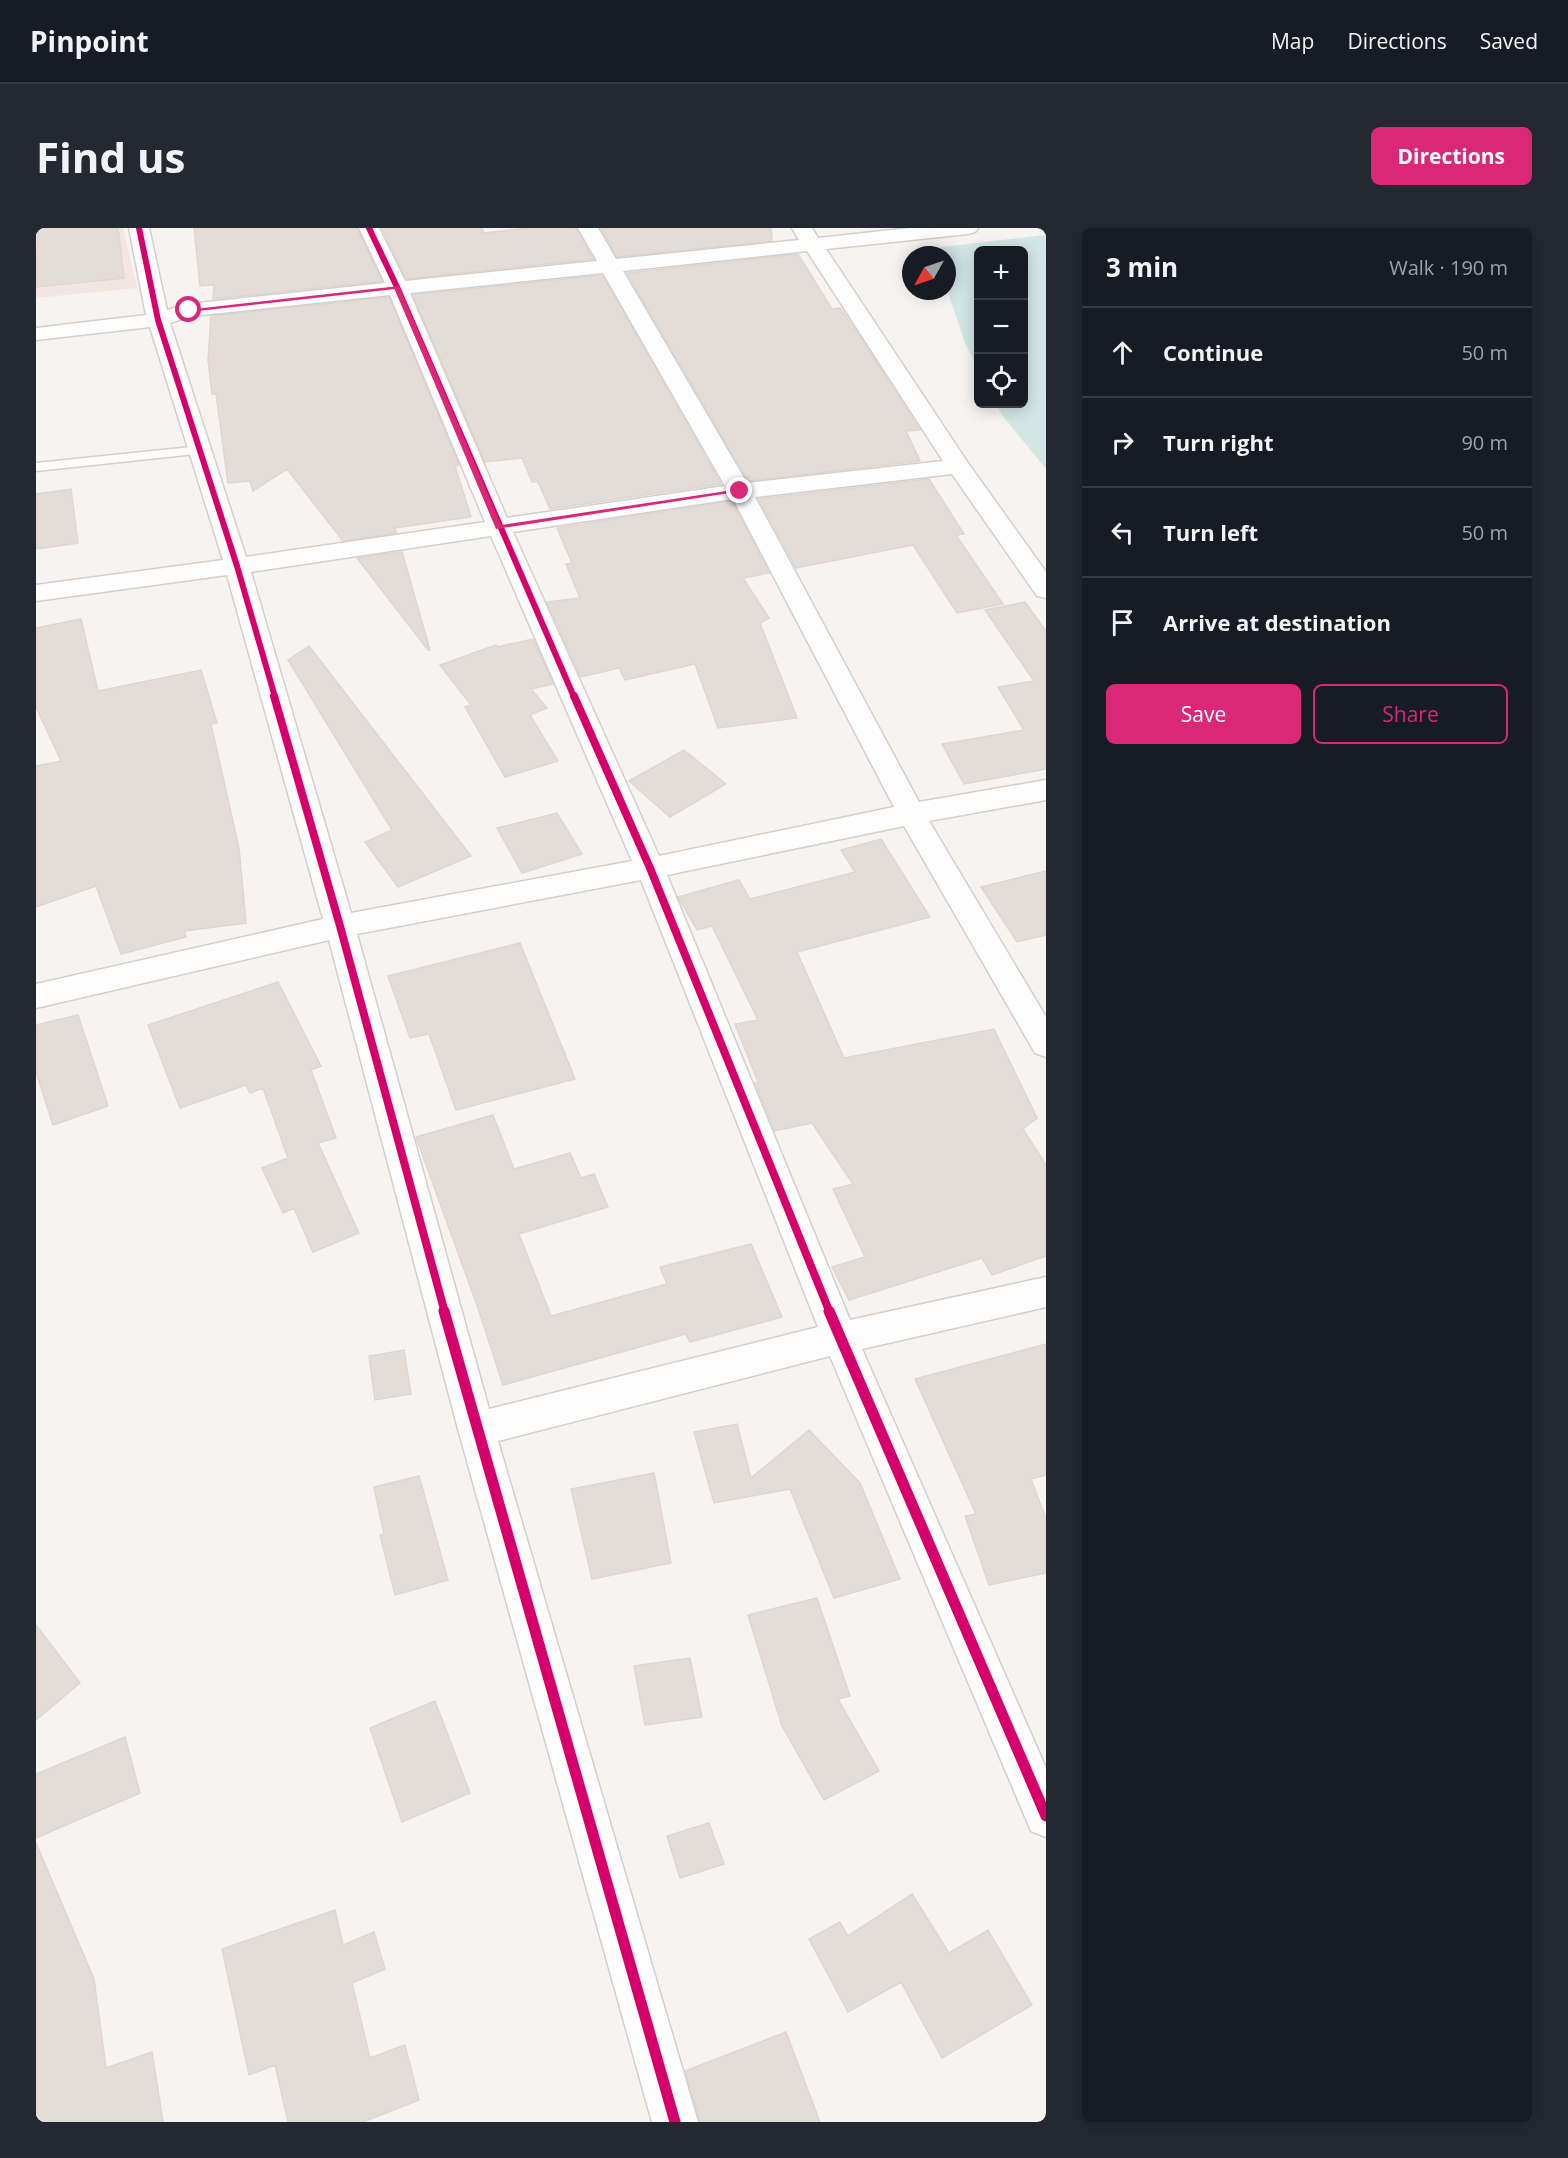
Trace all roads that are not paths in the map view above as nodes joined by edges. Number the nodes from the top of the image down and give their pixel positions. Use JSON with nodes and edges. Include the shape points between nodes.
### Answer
{"nodes":[{"id":1,"x":139,"y":228,"type":"edge"},
{"id":2,"x":369,"y":228,"type":"edge"},
{"id":3,"x":588,"y":228,"type":"edge"},
{"id":4,"x":968,"y":228,"type":"edge"},
{"id":5,"x":807,"y":235,"type":"edge"},
{"id":6,"x":609,"y":264,"type":"junction"},
{"id":7,"x":397,"y":287,"type":"junction"},
{"id":8,"x":167,"y":311,"type":"junction"},
{"id":9,"x":48,"y":312,"type":"dead end"},
{"id":10,"x":36,"y":334,"type":"edge"},
{"id":11,"x":201,"y":450,"type":"junction"},
{"id":12,"x":958,"y":466,"type":"junction"},
{"id":13,"x":36,"y":467,"type":"edge"},
{"id":14,"x":740,"y":491,"type":"junction"},
{"id":15,"x":499,"y":527,"type":"junction"},
{"id":16,"x":237,"y":566,"type":"junction"},
{"id":17,"x":1046,"y":590,"type":"edge"},
{"id":18,"x":36,"y":593,"type":"edge"},
{"id":19,"x":1046,"y":790,"type":"edge"},
{"id":20,"x":911,"y":814,"type":"junction"},
{"id":21,"x":650,"y":868,"type":"junction"},
{"id":22,"x":340,"y":926,"type":"junction"},
{"id":23,"x":36,"y":996,"type":"edge"},
{"id":24,"x":1046,"y":1044,"type":"edge"},
{"id":25,"x":1046,"y":1292,"type":"edge"},
{"id":26,"x":840,"y":1338,"type":"junction"},
{"id":27,"x":476,"y":1429,"type":"junction"},
{"id":28,"x":1046,"y":1816,"type":"edge"},
{"id":29,"x":675,"y":2122,"type":"edge"}],
"edges":[{"from":1,"to":8,"type":"street"},
{"from":2,"to":7,"type":"street"},
{"from":3,"to":6,"type":"street"},
{"from":4,"to":5,"type":"street"},
{"from":5,"to":6,"type":"street"},
{"from":5,"to":12,"type":"street"},
{"from":6,"to":7,"type":"street"},
{"from":6,"to":14,"type":"street"},
{"from":7,"to":8,"type":"street"},
{"from":7,"to":15,"type":"street"},
{"from":8,"to":9,"type":"street"},
{"from":8,"to":10,"type":"street"},
{"from":8,"to":11,"type":"street"},
{"from":11,"to":13,"type":"lane"},
{"from":11,"to":16,"type":"street"},
{"from":12,"to":14,"type":"street"},
{"from":12,"to":17,"type":"street"},
{"from":14,"to":15,"type":"street"},
{"from":14,"to":20,"type":"street"},
{"from":15,"to":16,"type":"street"},
{"from":15,"to":21,"type":"street"},
{"from":16,"to":18,"type":"street"},
{"from":16,"to":22,"type":"street"},
{"from":19,"to":20,"type":"street"},
{"from":20,"to":21,"type":"street"},
{"from":20,"to":24,"type":"street"},
{"from":21,"to":22,"type":"street"},
{"from":21,"to":26,"type":"street"},
{"from":22,"to":23,"type":"street"},
{"from":22,"to":27,"type":"street"},
{"from":25,"to":26,"type":"street"},
{"from":26,"to":27,"type":"street"},
{"from":26,"to":28,"type":"street"},
{"from":27,"to":29,"type":"street"}]}
